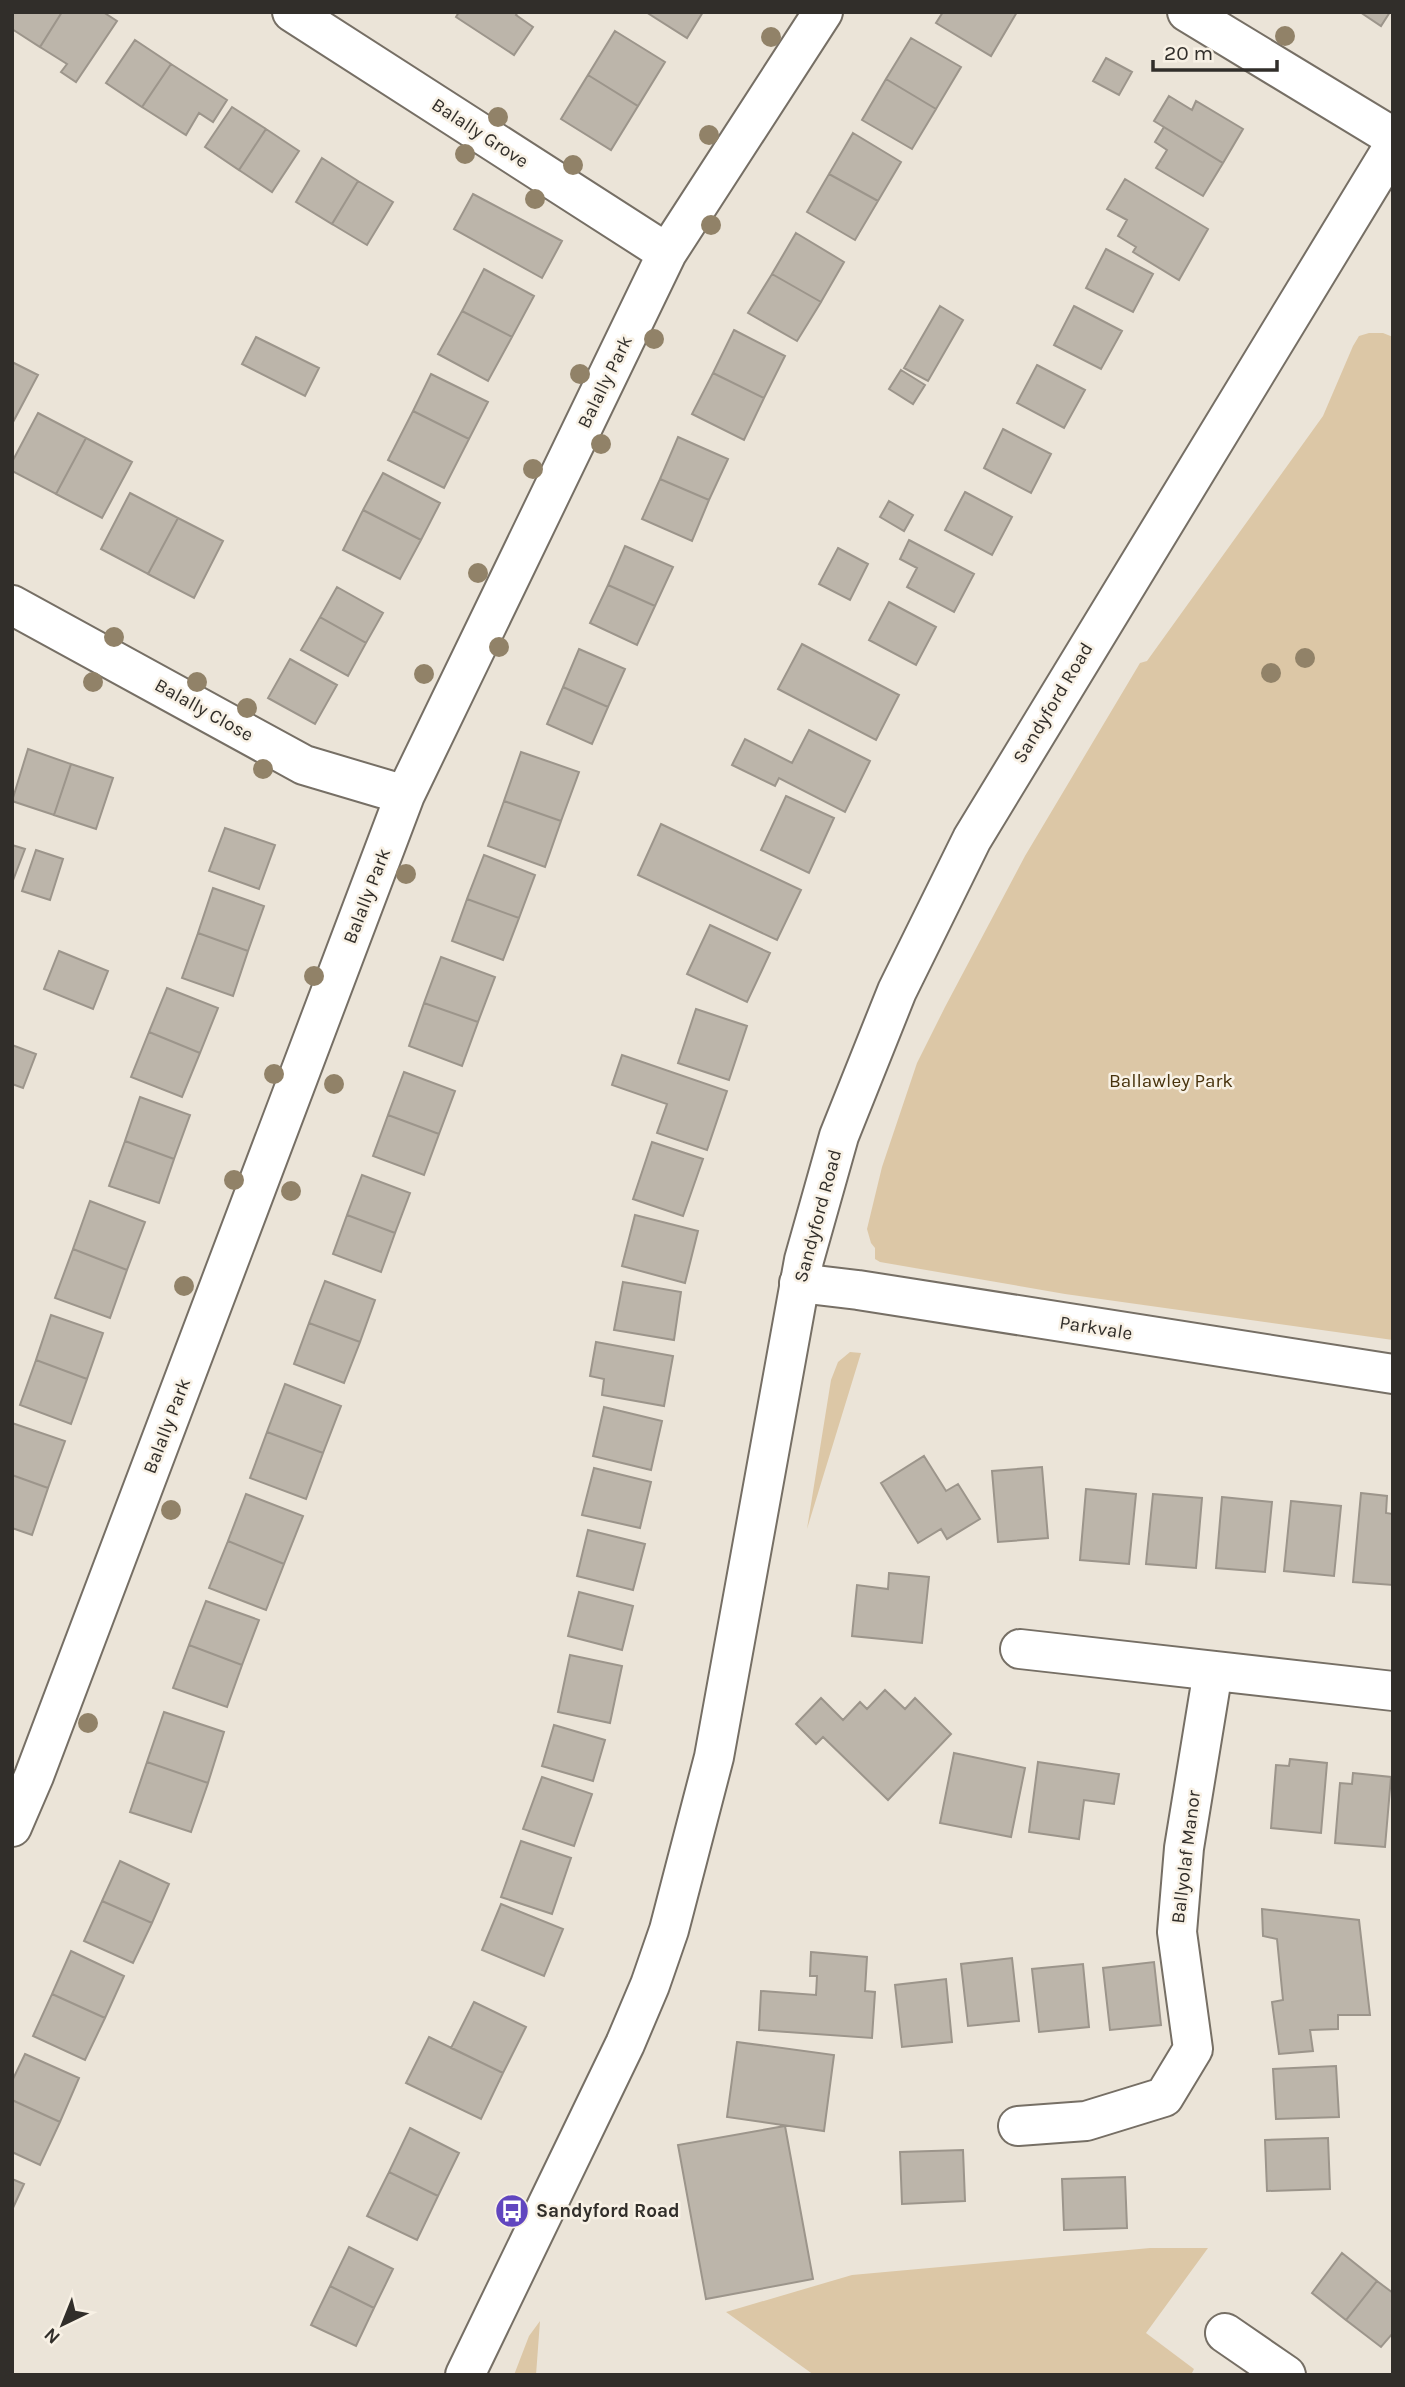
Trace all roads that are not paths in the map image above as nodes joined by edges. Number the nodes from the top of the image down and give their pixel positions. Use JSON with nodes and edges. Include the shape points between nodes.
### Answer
{"nodes":[{"id":1,"x":292,"y":12,"type":"edge"},
{"id":2,"x":823,"y":12,"type":"edge"},
{"id":3,"x":1187,"y":12,"type":"edge"},
{"id":4,"x":1393,"y":137,"type":"edge"},
{"id":5,"x":1393,"y":147,"type":"edge"},
{"id":6,"x":667,"y":253,"type":"junction"},
{"id":7,"x":12,"y":605,"type":"edge"},
{"id":8,"x":405,"y":795,"type":"junction"},
{"id":9,"x":799,"y":1283,"type":"junction"},
{"id":10,"x":1393,"y":1374,"type":"edge"},
{"id":11,"x":1020,"y":1649,"type":"dead end"},
{"id":12,"x":1213,"y":1671,"type":"junction"},
{"id":13,"x":1393,"y":1691,"type":"edge"},
{"id":14,"x":12,"y":1827,"type":"edge"},
{"id":15,"x":1018,"y":2126,"type":"dead end"},
{"id":16,"x":1225,"y":2333,"type":"dead end"},
{"id":17,"x":465,"y":2375,"type":"edge"},
{"id":18,"x":1286,"y":2375,"type":"edge"}],
"edges":[{"from":1,"to":6,"type":"street","name":"Balally Grove"},
{"from":2,"to":6,"type":"street","name":"Balally Park"},
{"from":3,"to":4,"type":"street"},
{"from":5,"to":9,"type":"street","name":"Sandyford Road","via":[[1087,646],[944,892],[897,991],[839,1136]]},
{"from":6,"to":8,"type":"street","name":"Balally Park"},
{"from":7,"to":8,"type":"street","name":"Balally Close","via":[[304,765]]},
{"from":8,"to":14,"type":"street","name":"Balally Park"},
{"from":9,"to":10,"type":"street","name":"Parkvale"},
{"from":9,"to":17,"type":"street","name":"Sandyford Road","via":[[714,1757],[669,1930],[625,2044]]},
{"from":11,"to":12,"type":"street"},
{"from":12,"to":13,"type":"street"},
{"from":12,"to":15,"type":"street","name":"Ballyolaf Manor","via":[[1184,1848],[1177,1932],[1193,2049],[1164,2097],[1086,2121]]},
{"from":16,"to":18,"type":"street"}]}
